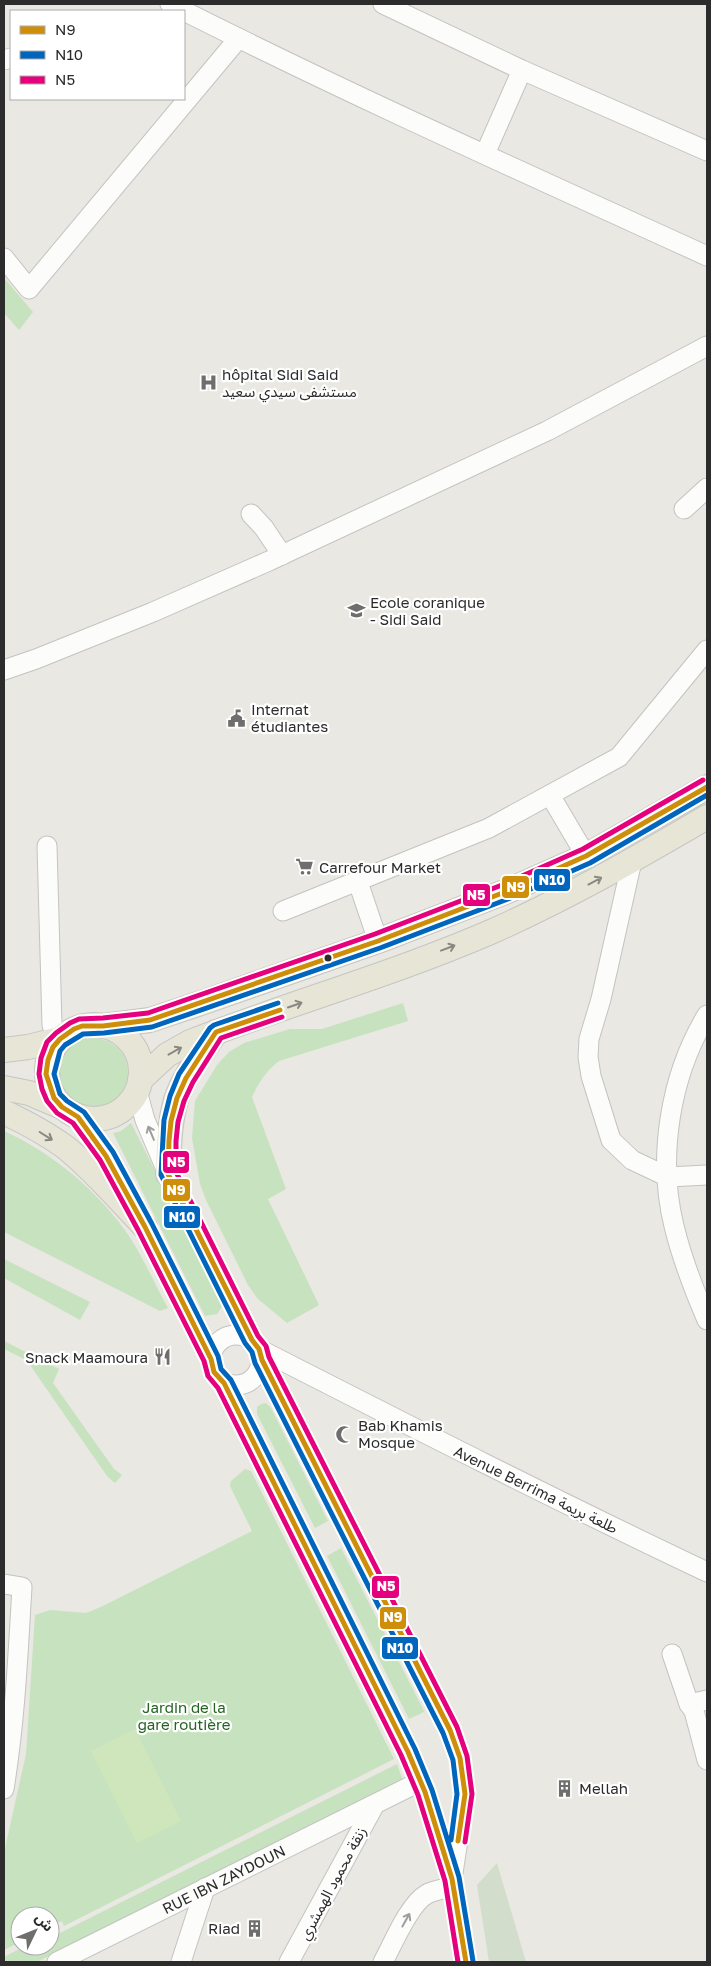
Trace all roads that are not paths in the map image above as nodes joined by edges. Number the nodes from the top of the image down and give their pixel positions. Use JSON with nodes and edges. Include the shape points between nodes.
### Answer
{"nodes":[{"id":1,"x":394,"y":6,"type":"edge"},
{"id":2,"x":189,"y":17,"type":"edge"},
{"id":3,"x":238,"y":38,"type":"junction"},
{"id":4,"x":522,"y":70,"type":"junction"},
{"id":5,"x":707,"y":151,"type":"edge"},
{"id":6,"x":485,"y":154,"type":"junction"},
{"id":7,"x":707,"y":256,"type":"edge"},
{"id":8,"x":4,"y":258,"type":"edge"},
{"id":9,"x":707,"y":346,"type":"edge"},
{"id":10,"x":707,"y":488,"type":"edge"},
{"id":11,"x":684,"y":509,"type":"dead end"},
{"id":12,"x":251,"y":514,"type":"dead end"},
{"id":13,"x":282,"y":555,"type":"junction"},
{"id":14,"x":707,"y":650,"type":"edge"},
{"id":15,"x":4,"y":670,"type":"edge"},
{"id":16,"x":707,"y":787,"type":"edge"},
{"id":17,"x":550,"y":795,"type":"junction"},
{"id":18,"x":707,"y":817,"type":"edge"},
{"id":19,"x":47,"y":846,"type":"dead end"},
{"id":20,"x":586,"y":856,"type":"junction"},
{"id":21,"x":632,"y":861,"type":"junction"},
{"id":22,"x":358,"y":882,"type":"junction"},
{"id":23,"x":283,"y":911,"type":"dead end"},
{"id":24,"x":378,"y":941,"type":"junction"},
{"id":25,"x":707,"y":1015,"type":"edge"},
{"id":26,"x":103,"y":1026,"type":"junction"},
{"id":27,"x":216,"y":1032,"type":"junction"},
{"id":28,"x":60,"y":1039,"type":"junction"},
{"id":29,"x":4,"y":1050,"type":"edge"},
{"id":30,"x":139,"y":1085,"type":"junction"},
{"id":31,"x":4,"y":1088,"type":"edge"},
{"id":32,"x":4,"y":1112,"type":"edge"},
{"id":33,"x":70,"y":1112,"type":"junction"},
{"id":34,"x":168,"y":1174,"type":"junction"},
{"id":35,"x":707,"y":1175,"type":"edge"},
{"id":36,"x":668,"y":1176,"type":"junction"},
{"id":37,"x":145,"y":1227,"type":"junction"},
{"id":38,"x":707,"y":1320,"type":"edge"},
{"id":39,"x":258,"y":1350,"type":"junction"},
{"id":40,"x":211,"y":1359,"type":"junction"},
{"id":41,"x":224,"y":1383,"type":"junction"},
{"id":42,"x":707,"y":1572,"type":"edge"},
{"id":43,"x":4,"y":1584,"type":"edge"},
{"id":44,"x":672,"y":1654,"type":"dead end"},
{"id":45,"x":707,"y":1700,"type":"edge"},
{"id":46,"x":689,"y":1704,"type":"junction"},
{"id":47,"x":450,"y":1730,"type":"tunnel mouth"},
{"id":48,"x":460,"y":1758,"type":"tunnel mouth"},
{"id":49,"x":707,"y":1760,"type":"edge"},
{"id":50,"x":423,"y":1787,"type":"junction"},
{"id":51,"x":4,"y":1789,"type":"edge"},
{"id":52,"x":465,"y":1794,"type":"junction"},
{"id":53,"x":383,"y":1800,"type":"junction"},
{"id":54,"x":452,"y":1883,"type":"junction"},
{"id":55,"x":205,"y":1888,"type":"junction"},
{"id":56,"x":57,"y":1962,"type":"edge"},
{"id":57,"x":181,"y":1962,"type":"edge"},
{"id":58,"x":289,"y":1962,"type":"edge"},
{"id":59,"x":383,"y":1962,"type":"edge"},
{"id":60,"x":466,"y":1962,"type":"edge"}],
"edges":[{"from":1,"to":4,"type":"street"},
{"from":2,"to":3,"type":"street"},
{"from":3,"to":6,"type":"street"},
{"from":3,"to":8,"type":"street","via":[[30,289]]},
{"from":4,"to":5,"type":"street"},
{"from":4,"to":6,"type":"street"},
{"from":6,"to":7,"type":"street"},
{"from":9,"to":13,"type":"street","via":[[547,431]]},
{"from":10,"to":11,"type":"street"},
{"from":12,"to":13,"type":"street"},
{"from":13,"to":15,"type":"street","via":[[154,612]]},
{"from":14,"to":17,"type":"street","via":[[619,757]]},
{"from":16,"to":20,"type":"main road"},
{"from":17,"to":20,"type":"street"},
{"from":17,"to":22,"type":"street","via":[[489,828]]},
{"from":18,"to":21,"type":"main road"},
{"from":19,"to":28,"type":"street","via":[[52,1025]]},
{"from":20,"to":24,"type":"main road","via":[[505,892]]},
{"from":27,"to":21,"type":"main road","one_way":true,"via":[[356,984],[491,931]]},
{"from":21,"to":36,"type":"street","via":[[601,999],[588,1039],[588,1057],[611,1140],[632,1160]]},
{"from":22,"to":23,"type":"street"},
{"from":22,"to":24,"type":"street"},
{"from":24,"to":26,"type":"main road","via":[[150,1020]]},
{"from":25,"to":36,"type":"street","via":[[685,1062],[672,1105],[667,1135]]},
{"from":26,"to":28,"type":"main road","via":[[82,1026]]},
{"from":26,"to":30,"type":"main road","via":[[122,1034],[131,1044],[139,1061]]},
{"from":30,"to":27,"type":"main road","one_way":true,"via":[[167,1055]]},
{"from":27,"to":34,"type":"main road","via":[[177,1098],[171,1122]]},
{"from":28,"to":29,"type":"main road"},
{"from":28,"to":33,"type":"main road","via":[[53,1047],[46,1074],[54,1098]]},
{"from":30,"to":33,"type":"main road","via":[[126,1106],[116,1114],[95,1119]]},
{"from":34,"to":30,"type":"street","one_way":true,"via":[[145,1120]]},
{"from":31,"to":33,"type":"main road","via":[[29,1093]]},
{"from":32,"to":37,"type":"main road","one_way":true,"via":[[64,1147]]},
{"from":33,"to":37,"type":"street","via":[[106,1156]]},
{"from":34,"to":39,"type":"street"},
{"from":35,"to":36,"type":"street"},
{"from":36,"to":38,"type":"street","via":[[674,1225]]},
{"from":37,"to":40,"type":"street"},
{"from":39,"to":40,"type":"street","via":[[237,1335],[229,1336],[216,1344]]},
{"from":39,"to":41,"type":"street","via":[[260,1370],[252,1380],[234,1386]]},
{"from":39,"to":42,"type":"street","name":"Avenue Berrima طلعة بريمة"},
{"from":39,"to":47,"type":"street"},
{"from":40,"to":41,"type":"street","via":[[212,1369]]},
{"from":41,"to":50,"type":"street"},
{"from":43,"to":51,"type":"street","via":[[22,1587],[16,1686]]},
{"from":44,"to":46,"type":"street"},
{"from":45,"to":46,"type":"street"},
{"from":46,"to":49,"type":"street","via":[[694,1711]]},
{"from":48,"to":52,"type":"street"},
{"from":50,"to":52,"type":"street","via":[[436,1804],[448,1808],[460,1804]]},
{"from":50,"to":53,"type":"street","name":"RUE IBN ZAYDOUN"},
{"from":50,"to":54,"type":"street"},
{"from":52,"to":54,"type":"street"},
{"from":53,"to":55,"type":"street","name":"RUE IBN ZAYDOUN"},
{"from":53,"to":58,"type":"street","name":"زنقة محمود الهمشري"},
{"from":59,"to":54,"type":"street","one_way":true,"via":[[419,1900]]},
{"from":54,"to":60,"type":"street"},
{"from":55,"to":56,"type":"street","name":"RUE IBN ZAYDOUN"},
{"from":55,"to":57,"type":"street"}]}
